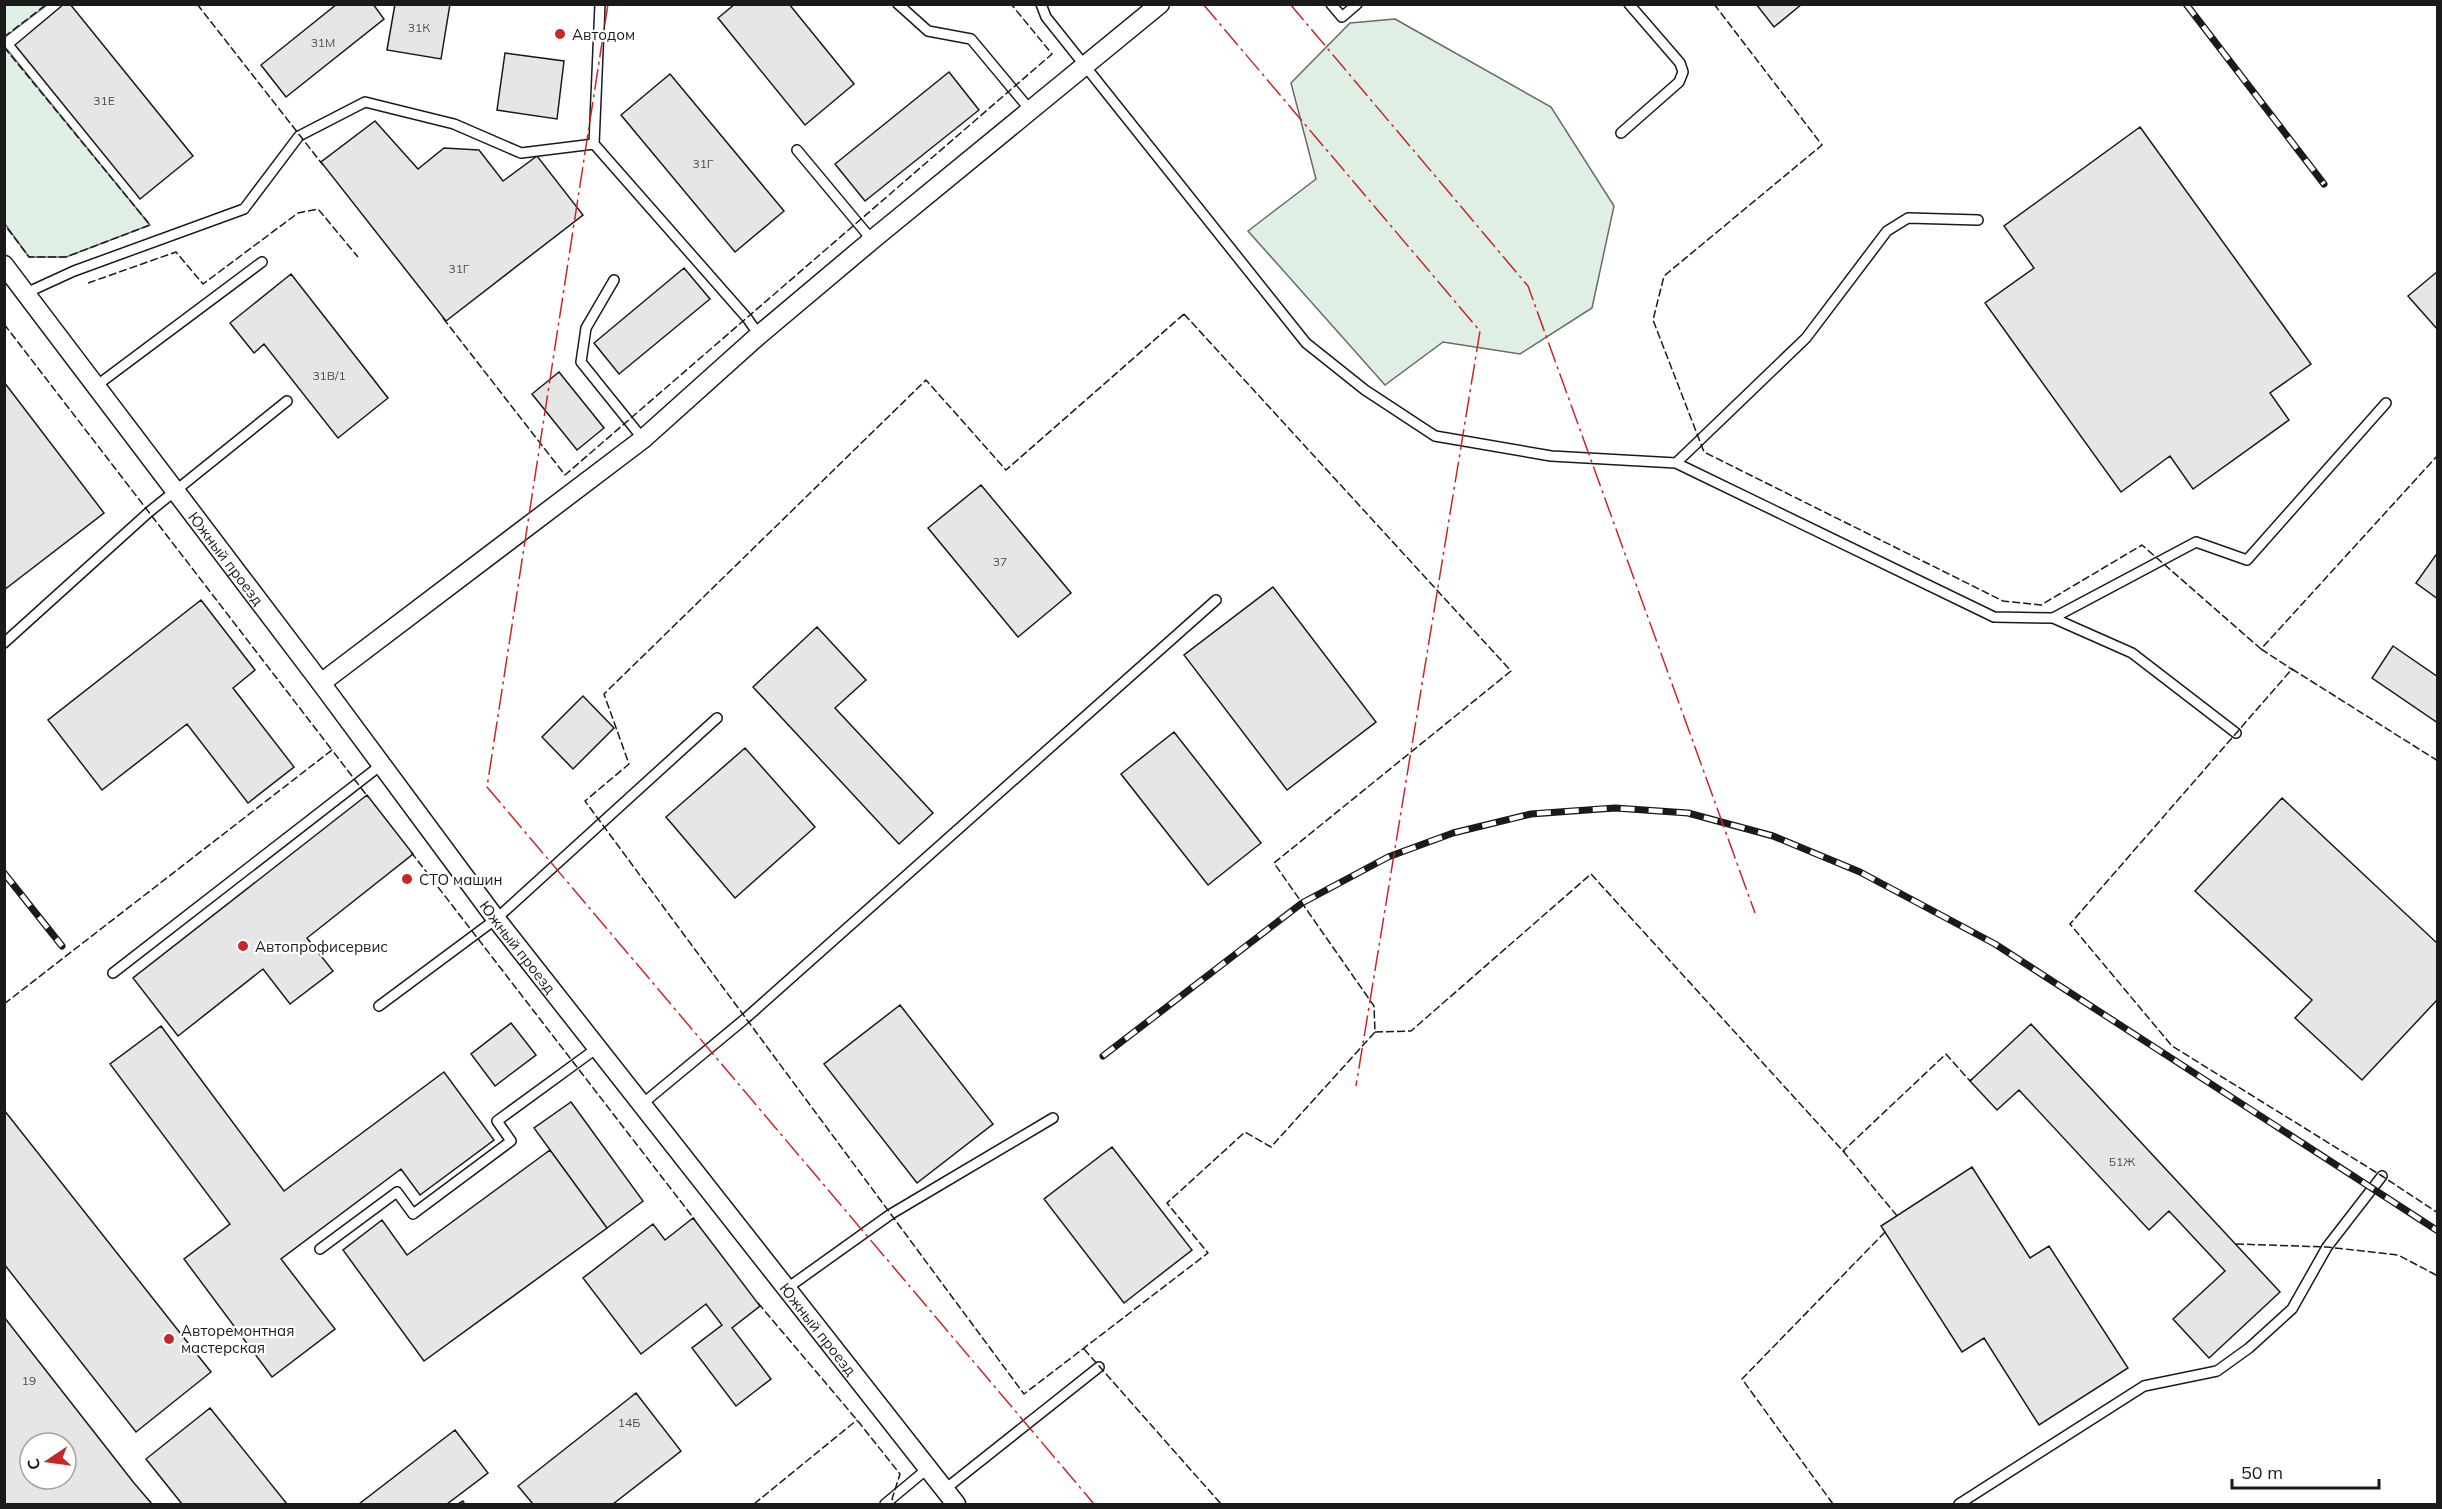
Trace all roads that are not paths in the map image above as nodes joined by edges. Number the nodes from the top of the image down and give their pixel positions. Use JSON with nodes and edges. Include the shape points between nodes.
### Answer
{"nodes":[{"id":1,"x":600,"y":4,"type":"edge"},
{"id":2,"x":898,"y":4,"type":"edge"},
{"id":3,"x":1041,"y":4,"type":"edge"},
{"id":4,"x":1160,"y":4,"type":"edge"},
{"id":5,"x":1331,"y":4,"type":"edge"},
{"id":6,"x":1357,"y":4,"type":"edge"},
{"id":7,"x":1629,"y":4,"type":"edge"},
{"id":8,"x":1085,"y":65,"type":"junction"},
{"id":9,"x":1031,"y":111,"type":"junction"},
{"id":10,"x":1621,"y":133,"type":"dead end"},
{"id":11,"x":594,"y":144,"type":"junction"},
{"id":12,"x":797,"y":150,"type":"dead end"},
{"id":13,"x":1978,"y":220,"type":"dead end"},
{"id":14,"x":872,"y":240,"type":"junction"},
{"id":15,"x":262,"y":262,"type":"dead end"},
{"id":16,"x":4,"y":265,"type":"edge"},
{"id":17,"x":614,"y":280,"type":"dead end"},
{"id":18,"x":26,"y":293,"type":"junction"},
{"id":19,"x":759,"y":335,"type":"junction"},
{"id":20,"x":96,"y":386,"type":"junction"},
{"id":21,"x":287,"y":400,"type":"dead end"},
{"id":22,"x":2386,"y":403,"type":"dead end"},
{"id":23,"x":644,"y":439,"type":"junction"},
{"id":24,"x":1676,"y":463,"type":"junction"},
{"id":25,"x":175,"y":490,"type":"junction"},
{"id":26,"x":1216,"y":600,"type":"dead end"},
{"id":27,"x":2053,"y":618,"type":"junction"},
{"id":28,"x":4,"y":643,"type":"edge"},
{"id":29,"x":321,"y":683,"type":"junction"},
{"id":30,"x":717,"y":718,"type":"dead end"},
{"id":31,"x":2236,"y":733,"type":"dead end"},
{"id":32,"x":381,"y":765,"type":"junction"},
{"id":33,"x":496,"y":919,"type":"junction"},
{"id":34,"x":114,"y":974,"type":"dead end"},
{"id":35,"x":379,"y":1006,"type":"dead end"},
{"id":36,"x":597,"y":1048,"type":"junction"},
{"id":37,"x":641,"y":1105,"type":"junction"},
{"id":38,"x":1053,"y":1118,"type":"dead end"},
{"id":39,"x":2382,"y":1176,"type":"dead end"},
{"id":40,"x":320,"y":1249,"type":"dead end"},
{"id":41,"x":786,"y":1288,"type":"junction"},
{"id":42,"x":1099,"y":1366,"type":"dead end"},
{"id":43,"x":927,"y":1469,"type":"junction"},
{"id":44,"x":950,"y":1497,"type":"edge"},
{"id":45,"x":885,"y":1504,"type":"edge"},
{"id":46,"x":1959,"y":1504,"type":"edge"}],
"edges":[{"from":1,"to":11,"type":"lane"},
{"from":2,"to":9,"type":"lane","via":[[928,31],[971,39]]},
{"from":3,"to":8,"type":"lane","via":[[1046,17]]},
{"from":4,"to":8,"type":"street"},
{"from":5,"to":6,"type":"lane","via":[[1342,17]]},
{"from":7,"to":10,"type":"lane","via":[[1680,63],[1683,72],[1679,82]]},
{"from":8,"to":9,"type":"street"},
{"from":8,"to":24,"type":"lane","via":[[1305,343],[1365,390],[1436,436],[1551,456]]},
{"from":9,"to":14,"type":"street"},
{"from":11,"to":18,"type":"lane","via":[[521,153],[454,124],[364,102],[299,136],[243,209],[74,271]]},
{"from":11,"to":19,"type":"lane"},
{"from":12,"to":14,"type":"lane"},
{"from":13,"to":24,"type":"lane","via":[[1908,218],[1887,231],[1806,338]]},
{"from":14,"to":19,"type":"street"},
{"from":15,"to":20,"type":"lane"},
{"from":16,"to":18,"type":"street","name":"Южный проезд"},
{"from":17,"to":23,"type":"lane","via":[[586,328],[581,362]]},
{"from":18,"to":20,"type":"street","name":"Южный проезд"},
{"from":19,"to":23,"type":"street"},
{"from":20,"to":25,"type":"street","name":"Южный проезд"},
{"from":21,"to":25,"type":"lane"},
{"from":22,"to":27,"type":"lane","via":[[2247,560],[2196,542]]},
{"from":23,"to":29,"type":"street"},
{"from":24,"to":27,"type":"lane","via":[[1994,617]]},
{"from":25,"to":28,"type":"lane"},
{"from":25,"to":29,"type":"street","name":"Южный проезд"},
{"from":26,"to":37,"type":"lane","via":[[746,1018]]},
{"from":27,"to":31,"type":"lane","via":[[2132,653]]},
{"from":29,"to":32,"type":"street","name":"Южный проезд"},
{"from":30,"to":33,"type":"lane"},
{"from":32,"to":33,"type":"street","name":"Южный проезд"},
{"from":32,"to":34,"type":"lane"},
{"from":33,"to":35,"type":"lane"},
{"from":33,"to":36,"type":"street","name":"Южный проезд"},
{"from":36,"to":37,"type":"street","name":"Южный проезд"},
{"from":36,"to":40,"type":"lane","via":[[498,1121],[511,1141],[413,1215],[397,1192]]},
{"from":37,"to":41,"type":"street","name":"Южный проезд"},
{"from":38,"to":41,"type":"lane","via":[[891,1214]]},
{"from":39,"to":46,"type":"lane","via":[[2327,1247],[2292,1309],[2249,1348],[2217,1371],[2144,1386]]},
{"from":41,"to":43,"type":"street","name":"Южный проезд"},
{"from":42,"to":44,"type":"lane"},
{"from":43,"to":44,"type":"street","name":"Южный проезд"},
{"from":43,"to":45,"type":"lane"}]}
